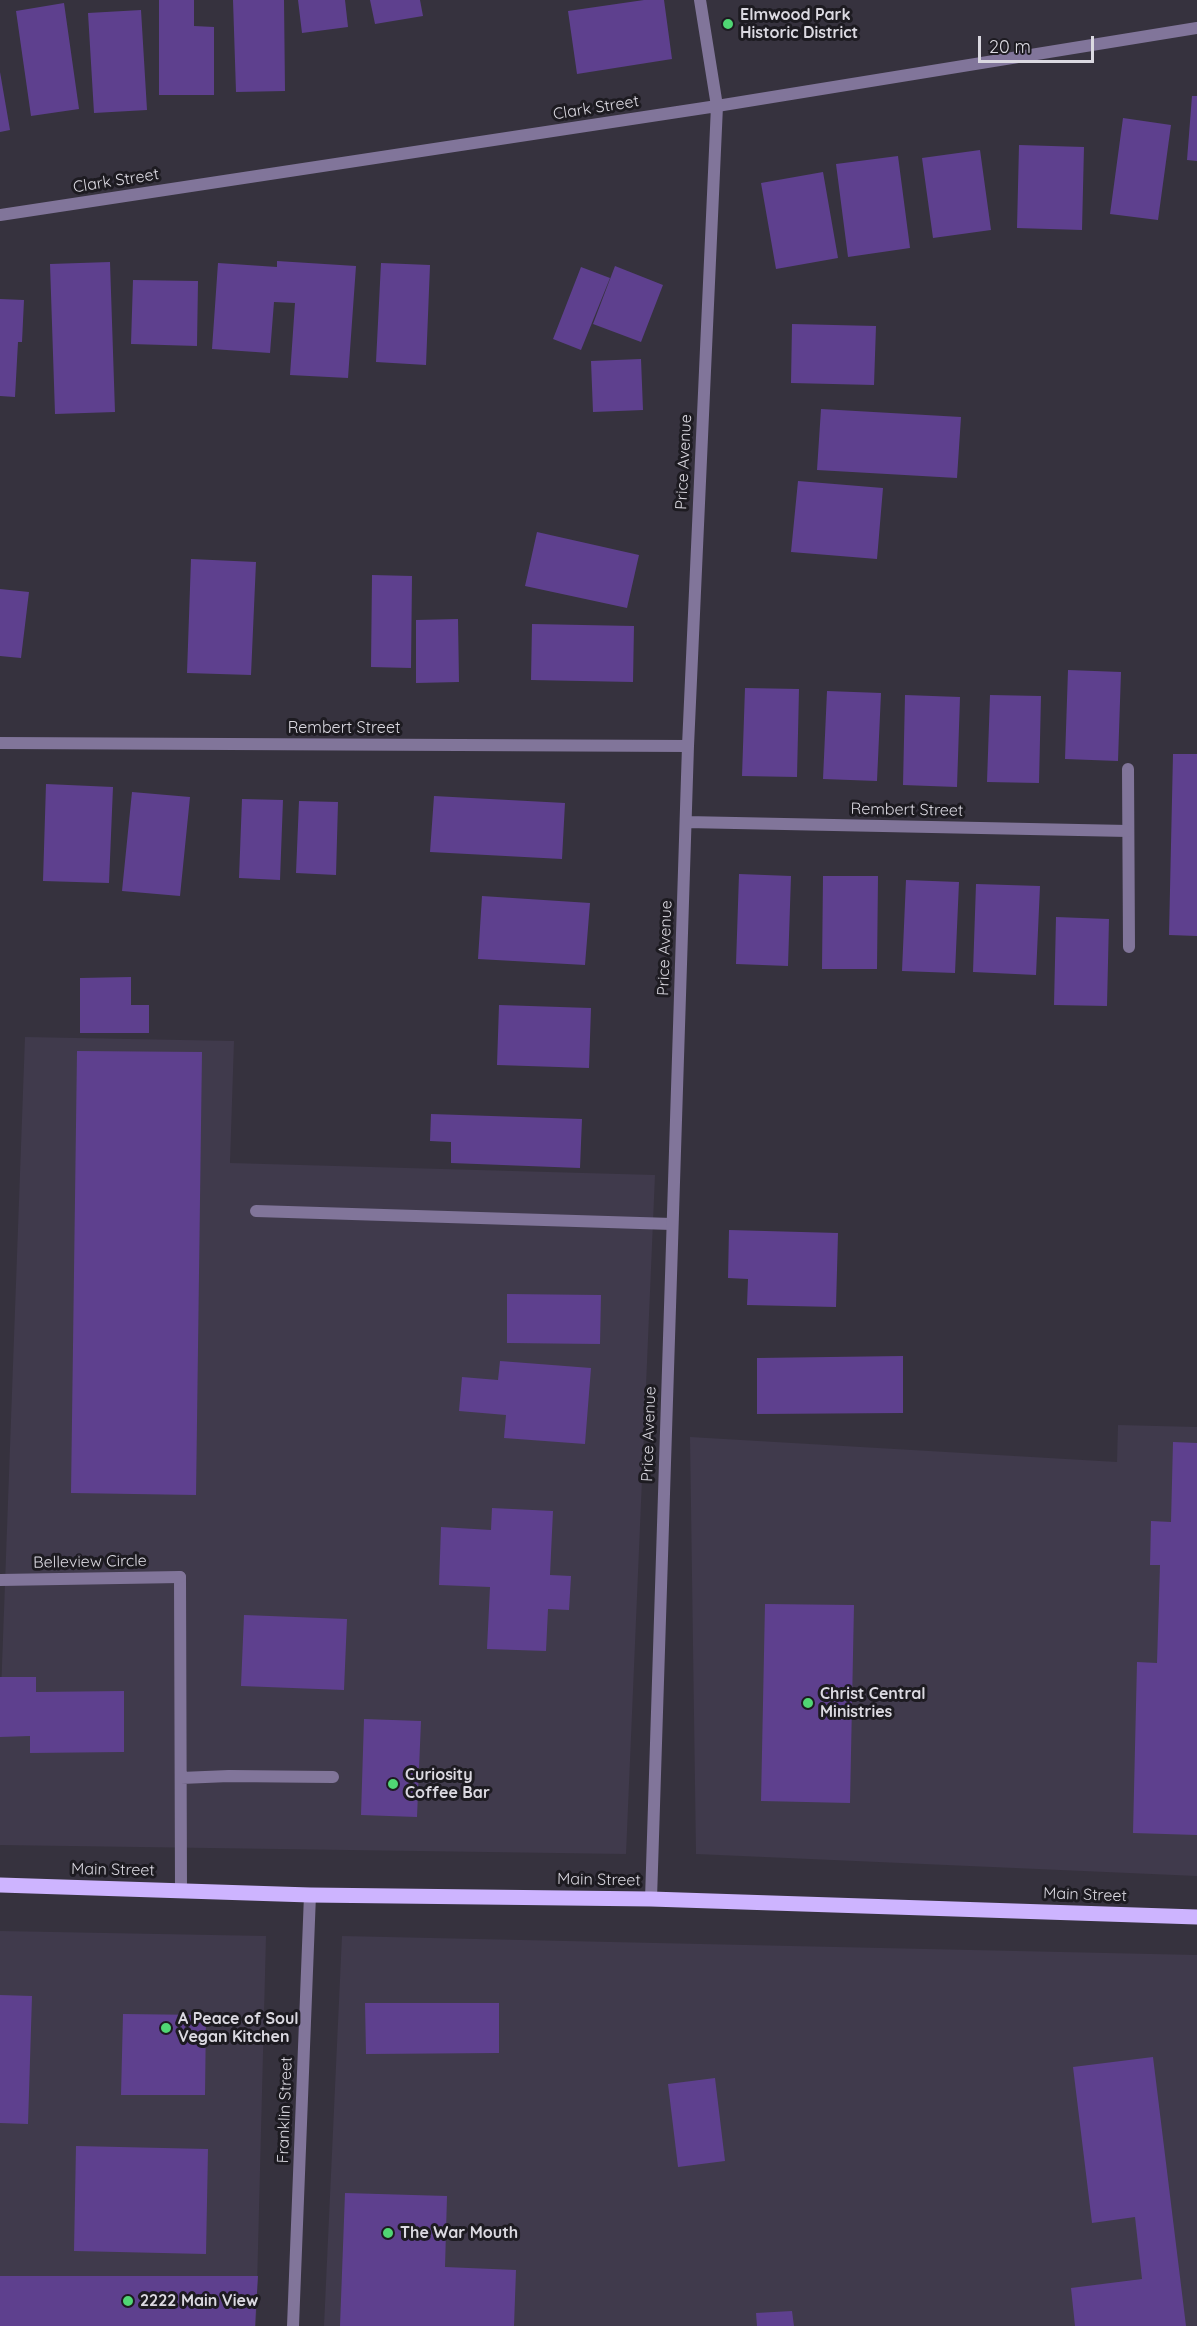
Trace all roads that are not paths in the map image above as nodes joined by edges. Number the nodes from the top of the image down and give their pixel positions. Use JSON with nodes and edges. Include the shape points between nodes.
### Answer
{"nodes":[{"id":1,"x":700,"y":0,"type":"edge"},
{"id":2,"x":1197,"y":28,"type":"edge"},
{"id":3,"x":717,"y":106,"type":"junction"},
{"id":4,"x":0,"y":215,"type":"edge"},
{"id":5,"x":0,"y":743,"type":"edge"},
{"id":6,"x":688,"y":746,"type":"junction"},
{"id":7,"x":1128,"y":769,"type":"dead end"},
{"id":8,"x":686,"y":822,"type":"junction"},
{"id":9,"x":1128,"y":831,"type":"junction"},
{"id":10,"x":1129,"y":948,"type":"dead end"},
{"id":11,"x":256,"y":1210,"type":"dead end"},
{"id":12,"x":672,"y":1224,"type":"junction"},
{"id":13,"x":0,"y":1580,"type":"edge"},
{"id":14,"x":333,"y":1777,"type":"dead end"},
{"id":15,"x":181,"y":1778,"type":"junction"},
{"id":16,"x":0,"y":1885,"type":"edge"},
{"id":17,"x":181,"y":1890,"type":"junction"},
{"id":18,"x":310,"y":1895,"type":"junction"},
{"id":19,"x":651,"y":1899,"type":"junction"},
{"id":20,"x":1197,"y":1917,"type":"edge"},
{"id":21,"x":293,"y":2326,"type":"edge"}],
"edges":[{"from":1,"to":3,"type":"street","name":"Price Avenue"},
{"from":2,"to":3,"type":"street","name":"Clark Street"},
{"from":3,"to":4,"type":"street","name":"Clark Street"},
{"from":3,"to":6,"type":"street","name":"Price Avenue"},
{"from":5,"to":6,"type":"street","name":"Rembert Street"},
{"from":6,"to":8,"type":"street","name":"Price Avenue"},
{"from":7,"to":9,"type":"street"},
{"from":8,"to":9,"type":"street","name":"Rembert Street"},
{"from":8,"to":12,"type":"street","name":"Price Avenue"},
{"from":9,"to":10,"type":"street"},
{"from":11,"to":12,"type":"street"},
{"from":12,"to":19,"type":"street","name":"Price Avenue"},
{"from":13,"to":15,"type":"street","name":"Belleview Circle","via":[[180,1577]]},
{"from":14,"to":15,"type":"street"},
{"from":15,"to":17,"type":"street"},
{"from":16,"to":17,"type":"main road","name":"Main Street"},
{"from":17,"to":18,"type":"main road","name":"Main Street"},
{"from":18,"to":19,"type":"main road","name":"Main Street"},
{"from":18,"to":21,"type":"street","name":"Franklin Street"},
{"from":19,"to":20,"type":"main road","name":"Main Street"}]}
